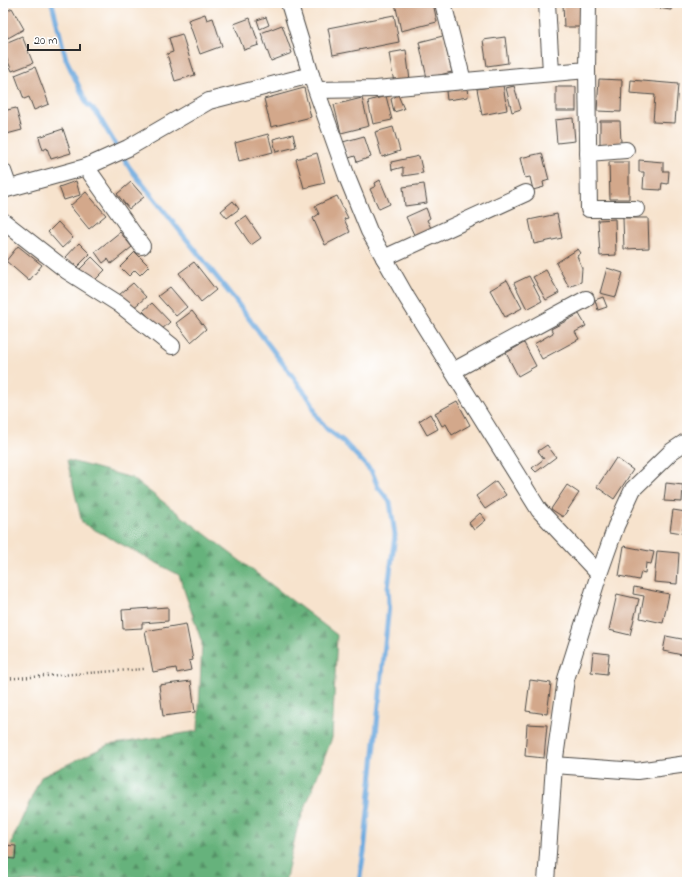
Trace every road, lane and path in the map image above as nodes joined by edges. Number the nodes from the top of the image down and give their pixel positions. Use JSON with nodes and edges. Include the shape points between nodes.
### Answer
{"nodes":[{"id":1,"x":288,"y":3,"type":"edge"},
{"id":2,"x":443,"y":3,"type":"edge"},
{"id":3,"x":546,"y":3,"type":"edge"},
{"id":4,"x":588,"y":3,"type":"edge"},
{"id":5,"x":587,"y":70,"type":"junction"},
{"id":6,"x":551,"y":72,"type":"junction"},
{"id":7,"x":311,"y":75,"type":"junction"},
{"id":8,"x":463,"y":81,"type":"junction"},
{"id":9,"x":317,"y":90,"type":"junction"},
{"id":10,"x":626,"y":150,"type":"dead end"},
{"id":11,"x":588,"y":153,"type":"junction"},
{"id":12,"x":86,"y":167,"type":"junction"},
{"id":13,"x":3,"y":171,"type":"edge"},
{"id":14,"x":6,"y":189,"type":"edge"},
{"id":15,"x":526,"y":193,"type":"dead end"},
{"id":16,"x":636,"y":209,"type":"dead end"},
{"id":17,"x":3,"y":222,"type":"edge"},
{"id":18,"x":142,"y":246,"type":"dead end"},
{"id":19,"x":384,"y":258,"type":"junction"},
{"id":20,"x":586,"y":299,"type":"dead end"},
{"id":21,"x":172,"y":346,"type":"dead end"},
{"id":22,"x":453,"y":371,"type":"junction"},
{"id":23,"x":687,"y":440,"type":"edge"},
{"id":24,"x":600,"y":574,"type":"junction"},
{"id":25,"x":144,"y":669,"type":"dead end"},
{"id":26,"x":3,"y":680,"type":"edge"},
{"id":27,"x":687,"y":764,"type":"edge"},
{"id":28,"x":554,"y":765,"type":"junction"},
{"id":29,"x":546,"y":882,"type":"edge"}],
"edges":[{"from":1,"to":7,"type":"street"},
{"from":2,"to":8,"type":"street"},
{"from":3,"to":6,"type":"street"},
{"from":4,"to":5,"type":"street"},
{"from":5,"to":6,"type":"street"},
{"from":5,"to":11,"type":"street"},
{"from":6,"to":8,"type":"street"},
{"from":7,"to":9,"type":"street"},
{"from":7,"to":12,"type":"street","via":[[209,101],[128,148]]},
{"from":8,"to":9,"type":"street","via":[[376,89]]},
{"from":9,"to":19,"type":"street","via":[[347,177]]},
{"from":10,"to":11,"type":"street"},
{"from":11,"to":16,"type":"street","via":[[589,209]]},
{"from":12,"to":14,"type":"street"},
{"from":12,"to":18,"type":"street"},
{"from":13,"to":14,"type":"street"},
{"from":15,"to":19,"type":"street"},
{"from":17,"to":21,"type":"street","via":[[67,271],[119,304]]},
{"from":19,"to":22,"type":"street"},
{"from":20,"to":22,"type":"street"},
{"from":22,"to":24,"type":"street","via":[[539,510]]},
{"from":23,"to":24,"type":"street","via":[[633,488],[616,526]]},
{"from":24,"to":28,"type":"street","via":[[566,679]]},
{"from":25,"to":26,"type":"path"},
{"from":27,"to":28,"type":"street","via":[[637,771]]},
{"from":28,"to":29,"type":"street"}]}
